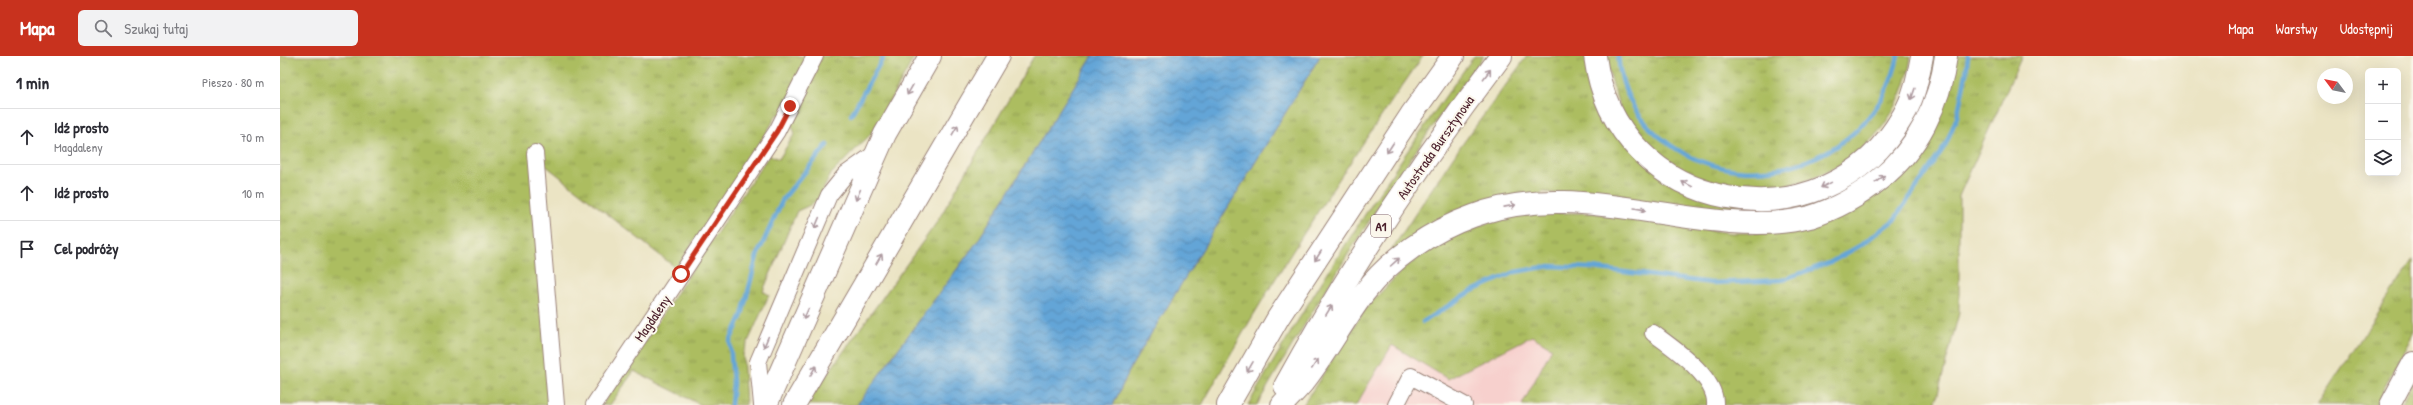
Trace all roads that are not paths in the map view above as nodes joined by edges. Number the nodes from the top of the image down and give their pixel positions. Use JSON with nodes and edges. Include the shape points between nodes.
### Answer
{"nodes":[{"id":1,"x":815,"y":56,"type":"edge"},
{"id":2,"x":930,"y":56,"type":"edge"},
{"id":3,"x":998,"y":56,"type":"edge"},
{"id":4,"x":1443,"y":56,"type":"edge"},
{"id":5,"x":1453,"y":56,"type":"edge"},
{"id":6,"x":1501,"y":56,"type":"edge"},
{"id":7,"x":1595,"y":56,"type":"edge"},
{"id":8,"x":1922,"y":56,"type":"edge"},
{"id":9,"x":1946,"y":56,"type":"edge"},
{"id":10,"x":1411,"y":115,"type":"junction"},
{"id":11,"x":877,"y":152,"type":"junction"},
{"id":12,"x":535,"y":153,"type":"dead end"},
{"id":13,"x":1652,"y":332,"type":"dead end"},
{"id":14,"x":2413,"y":362,"type":"edge"},
{"id":15,"x":556,"y":405,"type":"edge"},
{"id":16,"x":594,"y":405,"type":"edge"},
{"id":17,"x":762,"y":405,"type":"edge"},
{"id":18,"x":766,"y":405,"type":"edge"},
{"id":19,"x":794,"y":405,"type":"edge"},
{"id":20,"x":1228,"y":405,"type":"edge"},
{"id":21,"x":1275,"y":405,"type":"edge"},
{"id":22,"x":1282,"y":405,"type":"edge"},
{"id":23,"x":1396,"y":405,"type":"edge"},
{"id":24,"x":1464,"y":405,"type":"edge"},
{"id":25,"x":1715,"y":405,"type":"edge"},
{"id":26,"x":2390,"y":405,"type":"edge"}],
"edges":[{"from":1,"to":16,"type":"street","name":"Magdaleny","via":[[777,131]]},
{"from":2,"to":11,"type":"highway","one_way":true},
{"from":19,"to":3,"type":"highway","one_way":true},
{"from":4,"to":10,"type":"highway"},
{"from":5,"to":10,"type":"highway"},
{"from":21,"to":6,"type":"highway","name":"Autostrada Bursztynowa","number":"A1","one_way":true,"via":[[1308,344],[1378,230]]},
{"from":8,"to":7,"type":"highway","one_way":true,"via":[[1912,97],[1903,116],[1873,154],[1850,173],[1817,189],[1763,201],[1720,197],[1698,190],[1652,162],[1632,142],[1614,115],[1603,94]]},
{"from":22,"to":9,"type":"highway","one_way":true,"via":[[1305,380],[1365,292],[1393,263],[1428,237],[1473,216],[1521,204],[1565,201],[1628,207],[1716,221],[1776,223],[1809,217],[1854,198],[1890,171],[1919,135],[1933,109]]},
{"from":10,"to":20,"type":"highway","one_way":true,"via":[[1278,318]]},
{"from":11,"to":17,"type":"street","one_way":true,"via":[[846,174],[830,195],[758,362]]},
{"from":11,"to":18,"type":"highway","one_way":true},
{"from":12,"to":15,"type":"street"},
{"from":13,"to":25,"type":"street","via":[[1694,365],[1716,396]]},
{"from":14,"to":26,"type":"main road"},
{"from":23,"to":24,"type":"street","via":[[1412,376]]}]}
